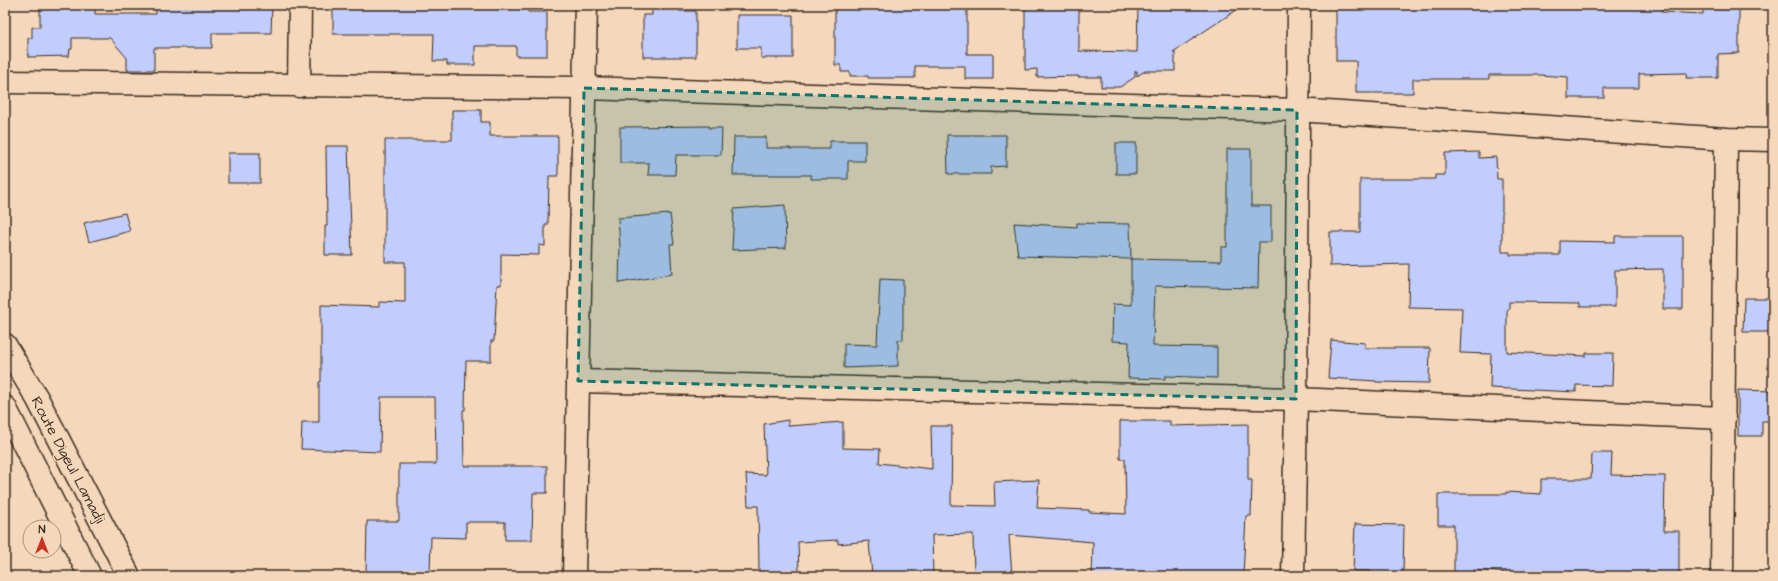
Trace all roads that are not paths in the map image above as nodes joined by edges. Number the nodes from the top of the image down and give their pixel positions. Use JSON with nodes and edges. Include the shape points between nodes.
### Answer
{"nodes":[{"id":1,"x":300,"y":5,"type":"edge"},
{"id":2,"x":586,"y":5,"type":"edge"},
{"id":3,"x":1299,"y":5,"type":"edge"},
{"id":4,"x":5,"y":82,"type":"edge"},
{"id":5,"x":299,"y":86,"type":"junction"},
{"id":6,"x":584,"y":88,"type":"junction"},
{"id":7,"x":1297,"y":110,"type":"junction"},
{"id":8,"x":1726,"y":139,"type":"junction"},
{"id":9,"x":1773,"y":140,"type":"edge"},
{"id":10,"x":5,"y":346,"type":"edge"},
{"id":11,"x":578,"y":381,"type":"junction"},
{"id":12,"x":1296,"y":399,"type":"junction"},
{"id":13,"x":5,"y":407,"type":"edge"},
{"id":14,"x":1724,"y":418,"type":"junction"},
{"id":15,"x":90,"y":576,"type":"edge"},
{"id":16,"x":129,"y":576,"type":"edge"},
{"id":17,"x":574,"y":576,"type":"edge"},
{"id":18,"x":1293,"y":576,"type":"edge"},
{"id":19,"x":1722,"y":576,"type":"edge"}],
"edges":[{"from":1,"to":5,"type":"street"},
{"from":2,"to":6,"type":"street"},
{"from":3,"to":7,"type":"street"},
{"from":4,"to":5,"type":"street"},
{"from":5,"to":6,"type":"street"},
{"from":6,"to":7,"type":"street"},
{"from":6,"to":11,"type":"street"},
{"from":7,"to":8,"type":"street"},
{"from":7,"to":12,"type":"street"},
{"from":8,"to":9,"type":"street"},
{"from":8,"to":14,"type":"street"},
{"from":10,"to":16,"type":"street","name":"Route Digeul Lamadji","via":[[37,398]]},
{"from":11,"to":12,"type":"street"},
{"from":11,"to":17,"type":"street"},
{"from":12,"to":14,"type":"street"},
{"from":12,"to":18,"type":"street"},
{"from":13,"to":15,"type":"street"},
{"from":14,"to":19,"type":"street"}]}
